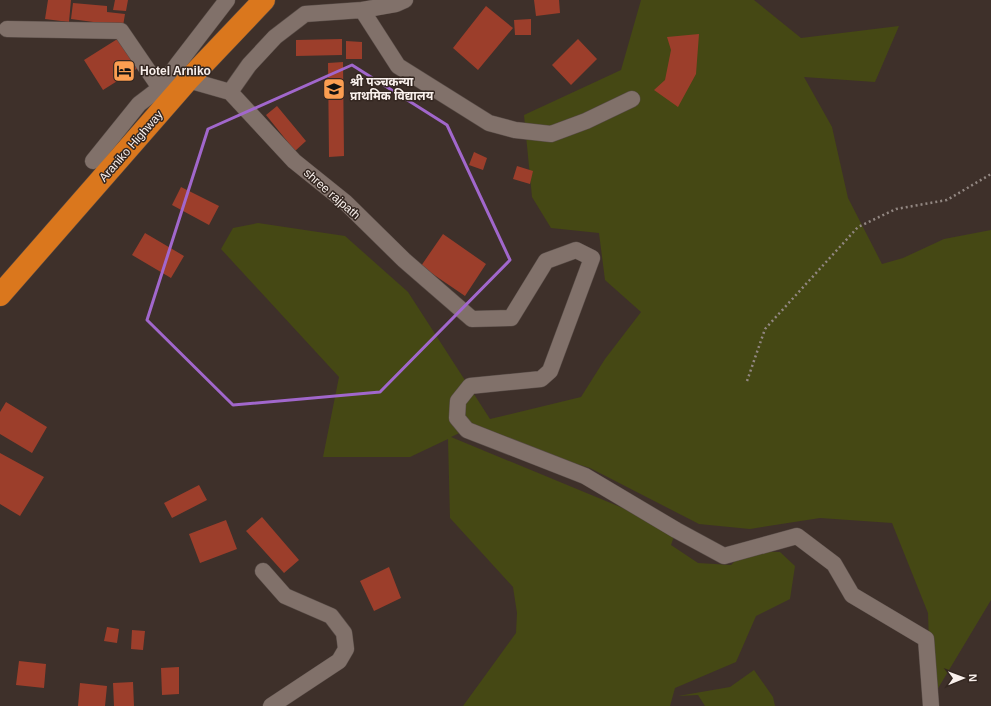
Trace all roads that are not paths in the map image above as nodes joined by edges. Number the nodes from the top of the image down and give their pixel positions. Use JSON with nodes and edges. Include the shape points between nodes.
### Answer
{"nodes":[{"id":1,"x":227,"y":0,"type":"edge"},
{"id":2,"x":264,"y":0,"type":"edge"},
{"id":3,"x":405,"y":0,"type":"edge"},
{"id":4,"x":362,"y":10,"type":"junction"},
{"id":5,"x":7,"y":29,"type":"dead end"},
{"id":6,"x":182,"y":72,"type":"junction"},
{"id":7,"x":160,"y":88,"type":"junction"},
{"id":8,"x":230,"y":92,"type":"junction"},
{"id":9,"x":632,"y":100,"type":"dead end"},
{"id":10,"x":93,"y":161,"type":"dead end"},
{"id":11,"x":0,"y":295,"type":"edge"},
{"id":12,"x":263,"y":572,"type":"dead end"},
{"id":13,"x":271,"y":706,"type":"edge"},
{"id":14,"x":931,"y":706,"type":"edge"}],
"edges":[{"from":1,"to":6,"type":"street"},
{"from":2,"to":6,"type":"highway","name":"Araniko Highway"},
{"from":3,"to":4,"type":"street"},
{"from":4,"to":8,"type":"street","via":[[304,14],[275,37],[249,65]]},
{"from":4,"to":9,"type":"street","via":[[398,66],[489,123],[515,130],[551,134]]},
{"from":5,"to":7,"type":"street","via":[[121,31]]},
{"from":6,"to":7,"type":"street"},
{"from":6,"to":8,"type":"street"},
{"from":6,"to":11,"type":"highway","name":"Araniko Highway"},
{"from":7,"to":10,"type":"street","via":[[139,104]]},
{"from":8,"to":14,"type":"street","name":"shree rajpath","via":[[294,161],[345,202],[404,260],[472,319],[512,318],[546,261],[576,250],[592,258],[550,371],[542,379],[470,386],[458,401],[457,418],[467,430],[585,476],[724,556],[797,536],[834,564],[852,595],[926,639]]},
{"from":12,"to":13,"type":"street","via":[[286,596],[331,616],[344,633],[346,649],[339,661]]}]}
